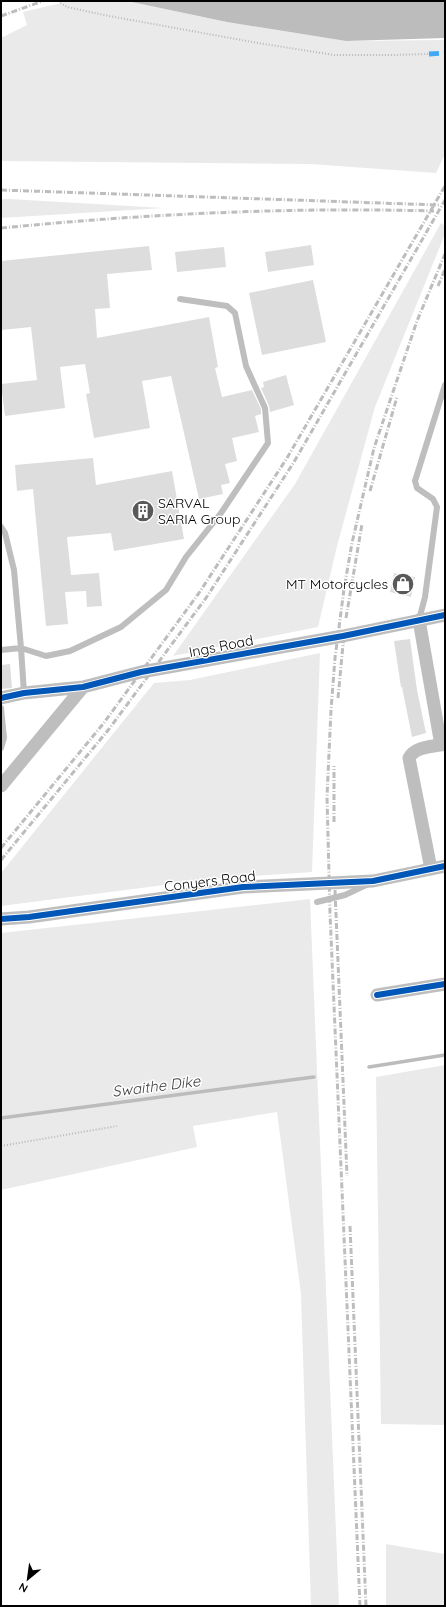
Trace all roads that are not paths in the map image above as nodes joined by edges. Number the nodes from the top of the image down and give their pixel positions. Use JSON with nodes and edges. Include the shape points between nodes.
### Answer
{"nodes":[{"id":1,"x":180,"y":299,"type":"dead end"},
{"id":2,"x":445,"y":386,"type":"edge"},
{"id":3,"x":1,"y":527,"type":"edge"},
{"id":4,"x":445,"y":615,"type":"edge"},
{"id":5,"x":418,"y":620,"type":"junction"},
{"id":6,"x":21,"y":648,"type":"junction"},
{"id":7,"x":1,"y":650,"type":"edge"},
{"id":8,"x":83,"y":687,"type":"junction"},
{"id":9,"x":24,"y":692,"type":"junction"},
{"id":10,"x":1,"y":698,"type":"edge"},
{"id":11,"x":1,"y":708,"type":"edge"},
{"id":12,"x":2,"y":725,"type":"edge"},
{"id":13,"x":443,"y":745,"type":"edge"},
{"id":14,"x":1,"y":748,"type":"edge"},
{"id":15,"x":1,"y":786,"type":"edge"},
{"id":16,"x":445,"y":866,"type":"edge"},
{"id":17,"x":431,"y":869,"type":"junction"},
{"id":18,"x":372,"y":881,"type":"junction"},
{"id":19,"x":317,"y":902,"type":"dead end"},
{"id":20,"x":1,"y":919,"type":"edge"},
{"id":21,"x":445,"y":984,"type":"edge"},
{"id":22,"x":377,"y":995,"type":"dead end"}],
"edges":[{"from":1,"to":6,"type":"lane","via":[[227,306],[235,313],[246,366],[265,408],[268,443],[221,513],[186,557],[166,590],[121,627],[70,652],[46,656]]},
{"from":2,"to":5,"type":"lane","via":[[415,481],[417,488],[434,499],[437,507],[425,597]]},
{"from":3,"to":6,"type":"lane","via":[[5,532],[14,570]]},
{"from":4,"to":5,"type":"street","name":"Ings Road"},
{"from":5,"to":8,"type":"street","name":"Ings Road","via":[[141,672]]},
{"from":5,"to":13,"type":"street"},
{"from":6,"to":7,"type":"lane"},
{"from":6,"to":9,"type":"lane"},
{"from":8,"to":9,"type":"street","name":"Ings Road"},
{"from":8,"to":15,"type":"street"},
{"from":9,"to":10,"type":"street","name":"Ings Road"},
{"from":11,"to":12,"type":"lane"},
{"from":12,"to":14,"type":"lane","via":[[4,738]]},
{"from":13,"to":17,"type":"street","via":[[418,750],[409,758]]},
{"from":16,"to":17,"type":"street","name":"Conyers Road"},
{"from":17,"to":18,"type":"street","name":"Conyers Road"},
{"from":18,"to":19,"type":"lane","via":[[345,896]]},
{"from":18,"to":20,"type":"street","name":"Conyers Road","via":[[243,887]]},
{"from":21,"to":22,"type":"street"}]}
